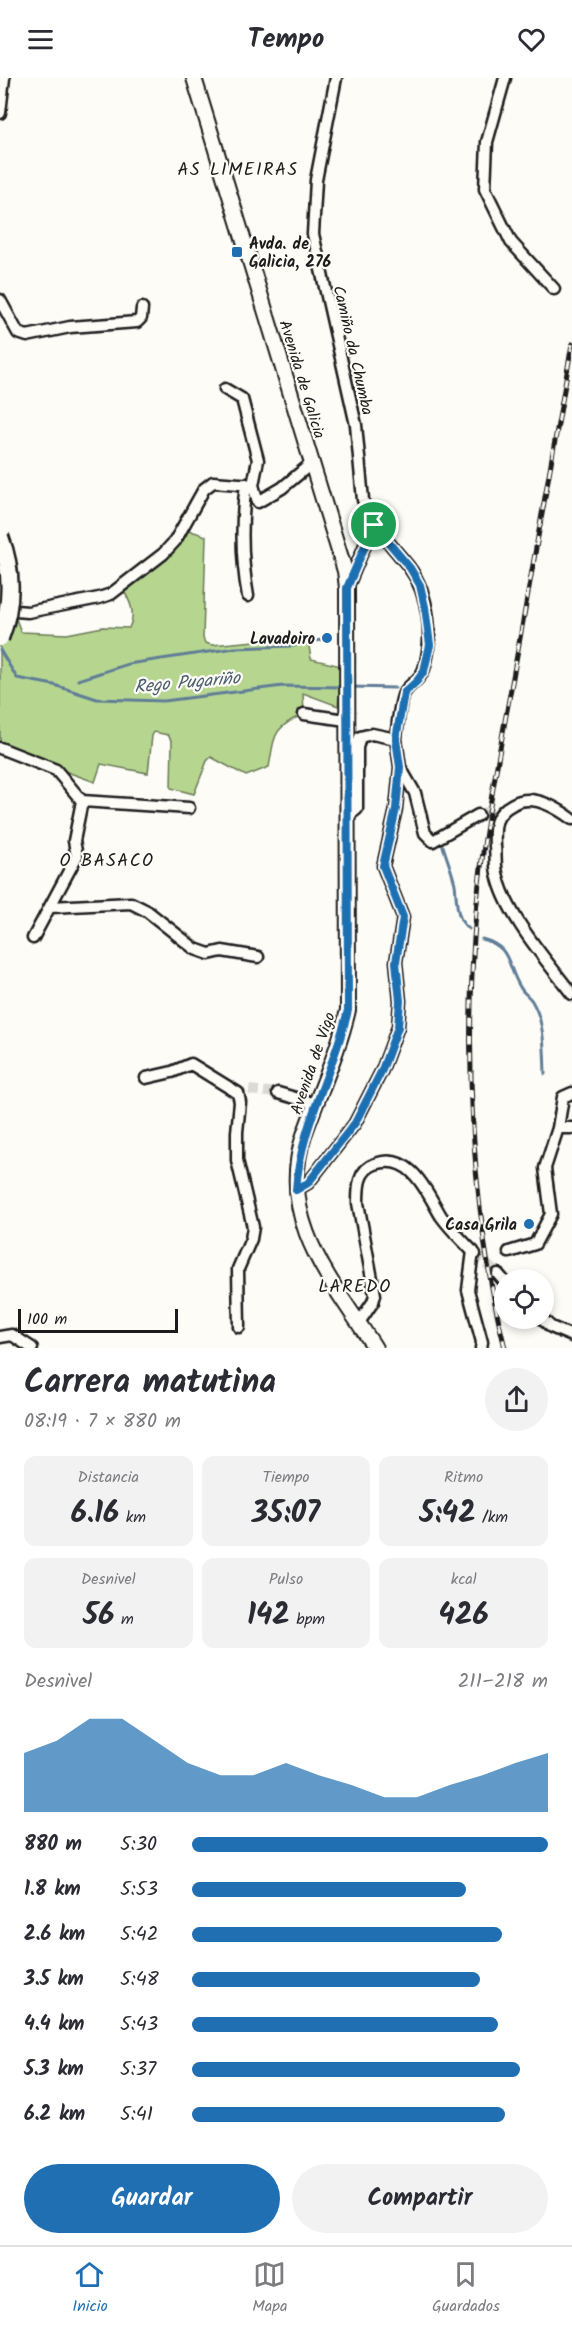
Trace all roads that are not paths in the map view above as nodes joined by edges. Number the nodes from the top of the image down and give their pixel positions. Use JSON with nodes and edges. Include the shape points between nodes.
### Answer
{"nodes":[{"id":1,"x":4,"y":78,"type":"edge"},
{"id":2,"x":194,"y":78,"type":"edge"},
{"id":3,"x":336,"y":78,"type":"edge"},
{"id":4,"x":505,"y":78,"type":"edge"},
{"id":5,"x":0,"y":113,"type":"edge"},
{"id":6,"x":554,"y":289,"type":"dead end"},
{"id":7,"x":0,"y":300,"type":"edge"},
{"id":8,"x":142,"y":308,"type":"dead end"},
{"id":9,"x":225,"y":390,"type":"dead end"},
{"id":10,"x":312,"y":463,"type":"junction"},
{"id":11,"x":249,"y":484,"type":"junction"},
{"id":12,"x":374,"y":525,"type":"junction"},
{"id":13,"x":0,"y":537,"type":"edge"},
{"id":14,"x":347,"y":588,"type":"junction"},
{"id":15,"x":248,"y":596,"type":"dead end"},
{"id":16,"x":0,"y":610,"type":"edge"},
{"id":17,"x":0,"y":638,"type":"edge"},
{"id":18,"x":346,"y":695,"type":"joint"},
{"id":19,"x":304,"y":714,"type":"dead end"},
{"id":20,"x":346,"y":716,"type":"junction"},
{"id":21,"x":396,"y":739,"type":"junction"},
{"id":22,"x":0,"y":748,"type":"edge"},
{"id":23,"x":400,"y":767,"type":"junction"},
{"id":24,"x":82,"y":801,"type":"junction"},
{"id":25,"x":516,"y":802,"type":"junction"},
{"id":26,"x":189,"y":808,"type":"dead end"},
{"id":27,"x":493,"y":810,"type":"tunnel mouth"},
{"id":28,"x":478,"y":815,"type":"tunnel mouth"},
{"id":29,"x":347,"y":817,"type":"junction"},
{"id":30,"x":572,"y":819,"type":"edge"},
{"id":31,"x":51,"y":907,"type":"junction"},
{"id":32,"x":33,"y":938,"type":"dead end"},
{"id":33,"x":258,"y":957,"type":"dead end"},
{"id":34,"x":572,"y":994,"type":"edge"},
{"id":35,"x":146,"y":1078,"type":"dead end"},
{"id":36,"x":278,"y":1093,"type":"tunnel mouth"},
{"id":37,"x":572,"y":1093,"type":"edge"},
{"id":38,"x":316,"y":1104,"type":"junction"},
{"id":39,"x":558,"y":1128,"type":"junction"},
{"id":40,"x":572,"y":1128,"type":"edge"},
{"id":41,"x":296,"y":1190,"type":"junction"},
{"id":42,"x":509,"y":1252,"type":"dead end"},
{"id":43,"x":358,"y":1324,"type":"junction"},
{"id":44,"x":239,"y":1327,"type":"dead end"},
{"id":45,"x":554,"y":1328,"type":"edge"},
{"id":46,"x":572,"y":1336,"type":"edge"},
{"id":47,"x":0,"y":1337,"type":"edge"},
{"id":48,"x":32,"y":1348,"type":"edge"},
{"id":49,"x":375,"y":1348,"type":"edge"},
{"id":50,"x":481,"y":1348,"type":"edge"}],
"edges":[{"from":1,"to":5,"type":"street"},
{"from":2,"to":10,"type":"main road","name":"Avenida de Galicia"},
{"from":3,"to":12,"type":"street","name":"Camiño da Chumba","via":[[316,180],[313,234],[356,425],[363,500]]},
{"from":4,"to":6,"type":"street","via":[[487,142],[485,189],[511,242]]},
{"from":7,"to":8,"type":"street","via":[[18,333],[27,336],[70,327],[137,322]]},
{"from":9,"to":11,"type":"street","via":[[242,399],[250,422],[258,460]]},
{"from":10,"to":11,"type":"street","via":[[258,502]]},
{"from":10,"to":14,"type":"main road","name":"Avenida de Galicia"},
{"from":11,"to":15,"type":"street","via":[[242,515]]},
{"from":11,"to":16,"type":"street","via":[[213,482],[204,489],[163,554],[111,594],[28,612]]},
{"from":12,"to":14,"type":"street"},
{"from":12,"to":21,"type":"street","name":"Camiño da Chumba","via":[[420,585],[429,633],[424,671],[404,693]]},
{"from":13,"to":17,"type":"highway","bridge":true,"via":[[10,570],[10,606]]},
{"from":14,"to":18,"type":"main road","name":"Avenida de Galicia"},
{"from":18,"to":20,"type":"main road","name":"Avenida de Vigo"},
{"from":19,"to":20,"type":"street"},
{"from":20,"to":29,"type":"main road","name":"Avenida de Vigo"},
{"from":21,"to":23,"type":"street","name":"Camiño da Chumba"},
{"from":21,"to":29,"type":"street","via":[[372,734],[360,737],[357,809]]},
{"from":22,"to":24,"type":"street","via":[[56,770]]},
{"from":23,"to":28,"type":"street","via":[[415,793],[425,833],[433,841]]},
{"from":23,"to":41,"type":"street","via":[[396,809],[383,866],[403,917],[396,962],[398,1027],[355,1123],[308,1183]]},
{"from":24,"to":26,"type":"street"},
{"from":24,"to":31,"type":"street","via":[[74,841],[77,856]]},
{"from":25,"to":27,"type":"street"},
{"from":25,"to":30,"type":"street","via":[[530,799],[558,809]]},
{"from":25,"to":34,"type":"street","via":[[500,813],[494,825],[497,875],[514,915]]},
{"from":29,"to":38,"type":"main road","name":"Avenida de Vigo","via":[[348,1010]]},
{"from":31,"to":32,"type":"street"},
{"from":31,"to":33,"type":"street","via":[[130,903],[147,911],[195,949],[209,954],[222,951]]},
{"from":35,"to":44,"type":"street","via":[[191,1064],[244,1092],[237,1160],[254,1227],[238,1269]]},
{"from":36,"to":38,"type":"street"},
{"from":37,"to":39,"type":"street","via":[[563,1097]]},
{"from":38,"to":41,"type":"main road","name":"Avenida de Vigo","via":[[303,1138]]},
{"from":39,"to":40,"type":"street"},
{"from":39,"to":42,"type":"street","via":[[545,1168],[551,1214],[535,1244]]},
{"from":41,"to":43,"type":"main road","name":"Avenida de Vigo","via":[[306,1235],[325,1274]]},
{"from":43,"to":49,"type":"main road","name":"Avenida de Vigo"},
{"from":43,"to":50,"type":"street","via":[[375,1295],[358,1188],[362,1173],[371,1166],[389,1162],[414,1173],[441,1215],[474,1252],[468,1290]]},
{"from":45,"to":46,"type":"street"},
{"from":47,"to":48,"type":"street","via":[[12,1335]]}]}
